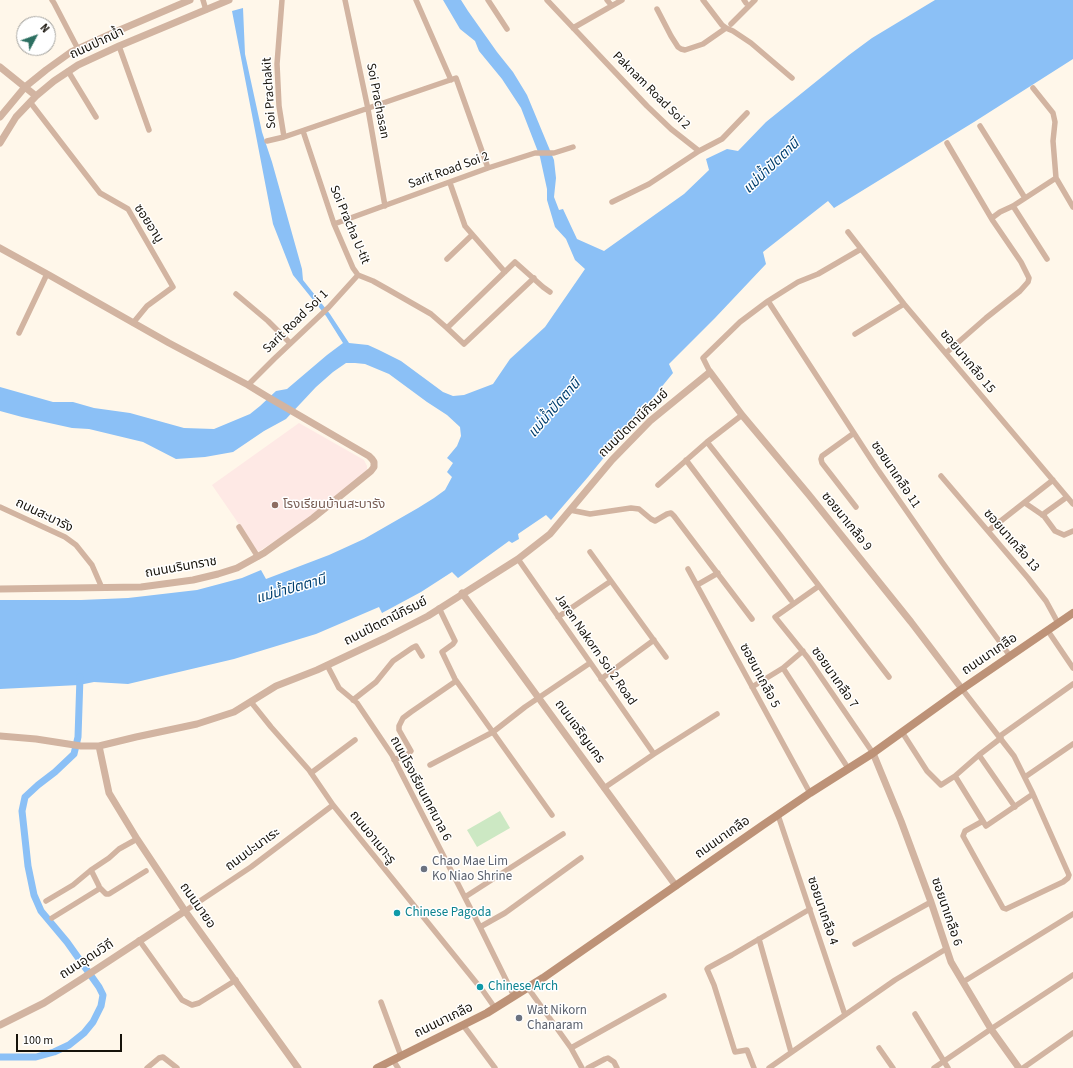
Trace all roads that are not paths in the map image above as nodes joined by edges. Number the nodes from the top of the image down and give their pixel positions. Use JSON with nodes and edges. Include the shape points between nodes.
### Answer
{"nodes":[{"id":1,"x":190,"y":0,"type":"edge"},
{"id":2,"x":203,"y":0,"type":"edge"},
{"id":3,"x":229,"y":0,"type":"edge"},
{"id":4,"x":282,"y":0,"type":"edge"},
{"id":5,"x":345,"y":0,"type":"edge"},
{"id":6,"x":416,"y":0,"type":"edge"},
{"id":7,"x":488,"y":0,"type":"edge"},
{"id":8,"x":556,"y":0,"type":"edge"},
{"id":9,"x":607,"y":0,"type":"edge"},
{"id":10,"x":622,"y":0,"type":"edge"},
{"id":11,"x":703,"y":0,"type":"edge"},
{"id":12,"x":755,"y":0,"type":"edge"},
{"id":13,"x":55,"y":1,"type":"edge"},
{"id":14,"x":548,"y":2,"type":"edge"},
{"id":15,"x":612,"y":6,"type":"junction"},
{"id":16,"x":657,"y":9,"type":"dead end"},
{"id":17,"x":206,"y":10,"type":"junction"},
{"id":18,"x":731,"y":24,"type":"dead end"},
{"id":19,"x":573,"y":28,"type":"junction"},
{"id":20,"x":726,"y":28,"type":"junction"},
{"id":21,"x":507,"y":29,"type":"dead end"},
{"id":22,"x":119,"y":46,"type":"junction"},
{"id":23,"x":78,"y":49,"type":"junction"},
{"id":24,"x":0,"y":67,"type":"edge"},
{"id":25,"x":68,"y":71,"type":"junction"},
{"id":26,"x":792,"y":78,"type":"dead end"},
{"id":27,"x":453,"y":79,"type":"junction"},
{"id":28,"x":25,"y":87,"type":"junction"},
{"id":29,"x":1033,"y":88,"type":"dead end"},
{"id":30,"x":36,"y":96,"type":"junction"},
{"id":31,"x":30,"y":102,"type":"junction"},
{"id":32,"x":368,"y":109,"type":"junction"},
{"id":33,"x":747,"y":114,"type":"dead end"},
{"id":34,"x":0,"y":117,"type":"edge"},
{"id":35,"x":96,"y":117,"type":"dead end"},
{"id":36,"x":980,"y":126,"type":"dead end"},
{"id":37,"x":149,"y":130,"type":"dead end"},
{"id":38,"x":303,"y":131,"type":"junction"},
{"id":39,"x":284,"y":137,"type":"junction"},
{"id":40,"x":267,"y":141,"type":"dead end"},
{"id":41,"x":0,"y":143,"type":"edge"},
{"id":42,"x":947,"y":143,"type":"dead end"},
{"id":43,"x":573,"y":147,"type":"dead end"},
{"id":44,"x":699,"y":151,"type":"junction"},
{"id":45,"x":488,"y":168,"type":"junction"},
{"id":46,"x":1056,"y":178,"type":"junction"},
{"id":47,"x":450,"y":183,"type":"junction"},
{"id":48,"x":1025,"y":198,"type":"junction"},
{"id":49,"x":612,"y":202,"type":"dead end"},
{"id":50,"x":385,"y":206,"type":"junction"},
{"id":51,"x":1013,"y":206,"type":"junction"},
{"id":52,"x":1073,"y":207,"type":"edge"},
{"id":53,"x":992,"y":218,"type":"junction"},
{"id":54,"x":334,"y":224,"type":"junction"},
{"id":55,"x":848,"y":232,"type":"dead end"},
{"id":56,"x":472,"y":235,"type":"junction"},
{"id":57,"x":0,"y":248,"type":"edge"},
{"id":58,"x":861,"y":249,"type":"junction"},
{"id":59,"x":447,"y":259,"type":"dead end"},
{"id":60,"x":1048,"y":259,"type":"dead end"},
{"id":61,"x":505,"y":272,"type":"junction"},
{"id":62,"x":47,"y":274,"type":"junction"},
{"id":63,"x":358,"y":275,"type":"junction"},
{"id":64,"x":534,"y":278,"type":"junction"},
{"id":65,"x":550,"y":292,"type":"dead end"},
{"id":66,"x":236,"y":294,"type":"dead end"},
{"id":67,"x":768,"y":301,"type":"junction"},
{"id":68,"x":904,"y":304,"type":"junction"},
{"id":69,"x":133,"y":323,"type":"junction"},
{"id":70,"x":447,"y":328,"type":"junction"},
{"id":71,"x":19,"y":333,"type":"dead end"},
{"id":72,"x":855,"y":334,"type":"dead end"},
{"id":73,"x":290,"y":343,"type":"junction"},
{"id":74,"x":946,"y":353,"type":"junction"},
{"id":75,"x":710,"y":372,"type":"junction"},
{"id":76,"x":248,"y":385,"type":"junction"},
{"id":77,"x":742,"y":415,"type":"junction"},
{"id":78,"x":854,"y":433,"type":"junction"},
{"id":79,"x":707,"y":442,"type":"junction"},
{"id":80,"x":686,"y":460,"type":"junction"},
{"id":81,"x":941,"y":476,"type":"dead end"},
{"id":82,"x":1054,"y":480,"type":"junction"},
{"id":83,"x":658,"y":485,"type":"dead end"},
{"id":84,"x":1067,"y":497,"type":"junction"},
{"id":85,"x":1026,"y":502,"type":"junction"},
{"id":86,"x":1073,"y":504,"type":"edge"},
{"id":87,"x":0,"y":507,"type":"edge"},
{"id":88,"x":856,"y":507,"type":"dead end"},
{"id":89,"x":570,"y":510,"type":"junction"},
{"id":90,"x":1042,"y":515,"type":"junction"},
{"id":91,"x":239,"y":527,"type":"dead end"},
{"id":92,"x":988,"y":531,"type":"junction"},
{"id":93,"x":1073,"y":531,"type":"edge"},
{"id":94,"x":590,"y":552,"type":"dead end"},
{"id":95,"x":258,"y":557,"type":"junction"},
{"id":96,"x":518,"y":559,"type":"junction"},
{"id":97,"x":688,"y":569,"type":"dead end"},
{"id":98,"x":718,"y":573,"type":"junction"},
{"id":99,"x":611,"y":581,"type":"junction"},
{"id":100,"x":697,"y":585,"type":"junction"},
{"id":101,"x":819,"y":586,"type":"junction"},
{"id":102,"x":102,"y":588,"type":"junction"},
{"id":103,"x":0,"y":589,"type":"edge"},
{"id":104,"x":462,"y":594,"type":"junction"},
{"id":105,"x":791,"y":600,"type":"dead end"},
{"id":106,"x":439,"y":608,"type":"junction"},
{"id":107,"x":1073,"y":613,"type":"edge"},
{"id":108,"x":558,"y":617,"type":"junction"},
{"id":109,"x":752,"y":619,"type":"dead end"},
{"id":110,"x":1058,"y":623,"type":"junction"},
{"id":111,"x":1048,"y":631,"type":"junction"},
{"id":112,"x":654,"y":640,"type":"junction"},
{"id":113,"x":803,"y":651,"type":"junction"},
{"id":114,"x":422,"y":656,"type":"dead end"},
{"id":115,"x":1010,"y":656,"type":"junction"},
{"id":116,"x":666,"y":657,"type":"dead end"},
{"id":117,"x":590,"y":663,"type":"junction"},
{"id":118,"x":327,"y":665,"type":"junction"},
{"id":119,"x":783,"y":668,"type":"junction"},
{"id":120,"x":1073,"y":668,"type":"edge"},
{"id":121,"x":889,"y":677,"type":"dead end"},
{"id":122,"x":601,"y":679,"type":"junction"},
{"id":123,"x":456,"y":681,"type":"junction"},
{"id":124,"x":1073,"y":684,"type":"edge"},
{"id":125,"x":752,"y":688,"type":"junction"},
{"id":126,"x":962,"y":689,"type":"junction"},
{"id":127,"x":539,"y":698,"type":"junction"},
{"id":128,"x":353,"y":700,"type":"junction"},
{"id":129,"x":251,"y":702,"type":"junction"},
{"id":130,"x":716,"y":714,"type":"dead end"},
{"id":131,"x":493,"y":732,"type":"junction"},
{"id":132,"x":902,"y":732,"type":"junction"},
{"id":133,"x":0,"y":736,"type":"edge"},
{"id":134,"x":1001,"y":738,"type":"junction"},
{"id":135,"x":355,"y":740,"type":"dead end"},
{"id":136,"x":1073,"y":744,"type":"edge"},
{"id":137,"x":99,"y":746,"type":"junction"},
{"id":138,"x":873,"y":752,"type":"junction"},
{"id":139,"x":654,"y":754,"type":"junction"},
{"id":140,"x":979,"y":755,"type":"junction"},
{"id":141,"x":394,"y":760,"type":"junction"},
{"id":142,"x":430,"y":765,"type":"dead end"},
{"id":143,"x":848,"y":768,"type":"junction"},
{"id":144,"x":311,"y":773,"type":"junction"},
{"id":145,"x":955,"y":776,"type":"junction"},
{"id":146,"x":1025,"y":777,"type":"junction"},
{"id":147,"x":604,"y":788,"type":"junction"},
{"id":148,"x":810,"y":793,"type":"junction"},
{"id":149,"x":1033,"y":794,"type":"junction"},
{"id":150,"x":333,"y":805,"type":"junction"},
{"id":151,"x":1015,"y":807,"type":"junction"},
{"id":152,"x":552,"y":815,"type":"dead end"},
{"id":153,"x":778,"y":815,"type":"junction"},
{"id":154,"x":983,"y":821,"type":"junction"},
{"id":155,"x":563,"y":834,"type":"dead end"},
{"id":156,"x":137,"y":839,"type":"junction"},
{"id":157,"x":581,"y":858,"type":"dead end"},
{"id":158,"x":91,"y":870,"type":"junction"},
{"id":159,"x":146,"y":871,"type":"dead end"},
{"id":160,"x":676,"y":886,"type":"junction"},
{"id":161,"x":100,"y":888,"type":"junction"},
{"id":162,"x":465,"y":897,"type":"junction"},
{"id":163,"x":46,"y":901,"type":"dead end"},
{"id":164,"x":931,"y":902,"type":"junction"},
{"id":165,"x":810,"y":909,"type":"junction"},
{"id":166,"x":185,"y":910,"type":"junction"},
{"id":167,"x":1073,"y":914,"type":"edge"},
{"id":168,"x":52,"y":918,"type":"dead end"},
{"id":169,"x":480,"y":927,"type":"junction"},
{"id":170,"x":759,"y":939,"type":"junction"},
{"id":171,"x":139,"y":940,"type":"junction"},
{"id":172,"x":855,"y":944,"type":"dead end"},
{"id":173,"x":946,"y":949,"type":"junction"},
{"id":174,"x":1073,"y":975,"type":"edge"},
{"id":175,"x":236,"y":980,"type":"junction"},
{"id":176,"x":963,"y":982,"type":"junction"},
{"id":177,"x":528,"y":988,"type":"junction"},
{"id":178,"x":514,"y":996,"type":"junction"},
{"id":179,"x":664,"y":996,"type":"dead end"},
{"id":180,"x":381,"y":1002,"type":"dead end"},
{"id":181,"x":496,"y":1008,"type":"junction"},
{"id":182,"x":915,"y":1014,"type":"dead end"},
{"id":183,"x":845,"y":1015,"type":"junction"},
{"id":184,"x":0,"y":1025,"type":"edge"},
{"id":185,"x":463,"y":1025,"type":"junction"},
{"id":186,"x":991,"y":1029,"type":"junction"},
{"id":187,"x":1073,"y":1033,"type":"edge"},
{"id":188,"x":571,"y":1048,"type":"junction"},
{"id":189,"x":879,"y":1048,"type":"dead end"},
{"id":190,"x":791,"y":1052,"type":"junction"},
{"id":191,"x":401,"y":1056,"type":"junction"},
{"id":192,"x":393,"y":1060,"type":"junction"},
{"id":193,"x":944,"y":1061,"type":"junction"},
{"id":194,"x":147,"y":1068,"type":"edge"},
{"id":195,"x":177,"y":1068,"type":"edge"},
{"id":196,"x":298,"y":1068,"type":"edge"},
{"id":197,"x":377,"y":1068,"type":"edge"},
{"id":198,"x":398,"y":1068,"type":"edge"},
{"id":199,"x":494,"y":1068,"type":"edge"},
{"id":200,"x":582,"y":1068,"type":"edge"},
{"id":201,"x":588,"y":1068,"type":"edge"},
{"id":202,"x":617,"y":1068,"type":"edge"},
{"id":203,"x":754,"y":1068,"type":"edge"},
{"id":204,"x":769,"y":1068,"type":"edge"},
{"id":205,"x":893,"y":1068,"type":"edge"},
{"id":206,"x":934,"y":1068,"type":"edge"},
{"id":207,"x":948,"y":1068,"type":"edge"},
{"id":208,"x":1019,"y":1068,"type":"edge"},
{"id":209,"x":1023,"y":1068,"type":"edge"}],
"edges":[{"from":1,"to":23,"type":"street","name":"ถนนปากน้ำ"},
{"from":2,"to":17,"type":"street"},
{"from":3,"to":17,"type":"street","name":"ถนนปากน้ำ"},
{"from":4,"to":39,"type":"street","name":"Soi Prachakit","via":[[277,64]]},
{"from":5,"to":32,"type":"street","name":"Soi Prachasan"},
{"from":6,"to":27,"type":"street"},
{"from":7,"to":21,"type":"street"},
{"from":8,"to":14,"type":"street"},
{"from":9,"to":15,"type":"street"},
{"from":10,"to":15,"type":"street"},
{"from":11,"to":20,"type":"street"},
{"from":12,"to":18,"type":"street"},
{"from":13,"to":23,"type":"street"},
{"from":14,"to":19,"type":"street","name":"Paknam Road Soi 2"},
{"from":15,"to":19,"type":"street"},
{"from":16,"to":20,"type":"street","via":[[681,49],[703,44]]},
{"from":17,"to":22,"type":"street","name":"ถนนปากน้ำ"},
{"from":19,"to":44,"type":"street","name":"Paknam Road Soi 2","via":[[647,106]]},
{"from":20,"to":26,"type":"street","via":[[751,43]]},
{"from":22,"to":25,"type":"street","name":"ถนนปากน้ำ"},
{"from":22,"to":37,"type":"street"},
{"from":23,"to":28,"type":"street","name":"ถนนปากน้ำ"},
{"from":24,"to":28,"type":"street"},
{"from":25,"to":30,"type":"street","name":"ถนนปากน้ำ"},
{"from":25,"to":35,"type":"street"},
{"from":27,"to":32,"type":"street"},
{"from":27,"to":45,"type":"street"},
{"from":28,"to":30,"type":"street"},
{"from":28,"to":34,"type":"street","name":"ถนนปากน้ำ"},
{"from":29,"to":46,"type":"street","via":[[1053,113]]},
{"from":30,"to":31,"type":"street","name":"ถนนปากน้ำ"},
{"from":31,"to":41,"type":"street","name":"ถนนปากน้ำ"},
{"from":31,"to":69,"type":"street","name":"ซอยอาบู","via":[[100,193],[128,209],[173,287],[147,306]]},
{"from":32,"to":38,"type":"street"},
{"from":32,"to":50,"type":"street","name":"Soi Prachasan"},
{"from":33,"to":44,"type":"street","via":[[722,139]]},
{"from":36,"to":48,"type":"street"},
{"from":38,"to":39,"type":"street"},
{"from":38,"to":54,"type":"street","name":"Soi Pracha U-tit"},
{"from":39,"to":40,"type":"street"},
{"from":42,"to":53,"type":"street"},
{"from":43,"to":45,"type":"street","name":"Sarit Road Soi 2","via":[[554,153],[535,153]]},
{"from":44,"to":49,"type":"street","via":[[649,184]]},
{"from":45,"to":47,"type":"street","name":"Sarit Road Soi 2"},
{"from":46,"to":48,"type":"street"},
{"from":46,"to":52,"type":"street"},
{"from":47,"to":50,"type":"street","name":"Sarit Road Soi 2"},
{"from":47,"to":56,"type":"street","via":[[464,226]]},
{"from":48,"to":51,"type":"street"},
{"from":50,"to":54,"type":"street","name":"Sarit Road Soi 2"},
{"from":51,"to":53,"type":"street"},
{"from":51,"to":60,"type":"street"},
{"from":53,"to":74,"type":"street","via":[[1027,272],[1028,282]]},
{"from":54,"to":63,"type":"street","name":"Soi Pracha U-tit"},
{"from":55,"to":58,"type":"street","name":"ซอยนาเกลือ 15"},
{"from":56,"to":59,"type":"street"},
{"from":56,"to":61,"type":"street"},
{"from":57,"to":62,"type":"street"},
{"from":58,"to":67,"type":"street"},
{"from":58,"to":68,"type":"street","name":"ซอยนาเกลือ 15"},
{"from":61,"to":64,"type":"street","via":[[516,262]]},
{"from":61,"to":70,"type":"street"},
{"from":62,"to":69,"type":"street"},
{"from":62,"to":71,"type":"street"},
{"from":63,"to":70,"type":"street","name":"Soi Pracha U-tit","via":[[431,314]]},
{"from":63,"to":73,"type":"street","name":"Sarit Road Soi 1","via":[[329,308]]},
{"from":64,"to":65,"type":"street"},
{"from":64,"to":70,"type":"street","name":"Soi Pracha U-tit","via":[[464,344]]},
{"from":66,"to":73,"type":"street"},
{"from":67,"to":75,"type":"street","via":[[740,322],[703,358]]},
{"from":67,"to":78,"type":"street","name":"ซอยนาเกลือ 11"},
{"from":68,"to":72,"type":"street"},
{"from":68,"to":74,"type":"street","name":"ซอยนาเกลือ 15"},
{"from":69,"to":76,"type":"street"},
{"from":73,"to":76,"type":"street","name":"Sarit Road Soi 1"},
{"from":74,"to":82,"type":"street","name":"ซอยนาเกลือ 15"},
{"from":75,"to":77,"type":"street","name":"ซอยนาเกลือ 9"},
{"from":75,"to":89,"type":"street","name":"ถนนปัตตานีภิรมย์","via":[[650,421],[612,460]]},
{"from":76,"to":95,"type":"street","name":"ถนนนรินทราช","via":[[370,456],[374,462],[371,471],[314,518]]},
{"from":77,"to":79,"type":"street"},
{"from":77,"to":126,"type":"street","name":"ซอยนาเกลือ 9","via":[[906,616]]},
{"from":78,"to":88,"type":"street","via":[[821,459],[822,464]]},
{"from":78,"to":115,"type":"street","name":"ซอยนาเกลือ 11"},
{"from":79,"to":80,"type":"street"},
{"from":79,"to":101,"type":"street"},
{"from":80,"to":83,"type":"street"},
{"from":80,"to":105,"type":"street"},
{"from":81,"to":92,"type":"street","name":"ซอยนาเกลือ 13"},
{"from":82,"to":84,"type":"street","name":"ซอยนาเกลือ 15"},
{"from":82,"to":85,"type":"street"},
{"from":84,"to":86,"type":"street","name":"ซอยนาเกลือ 15"},
{"from":84,"to":90,"type":"street"},
{"from":85,"to":90,"type":"street"},
{"from":85,"to":92,"type":"street"},
{"from":87,"to":102,"type":"street","name":"ถนนสะบารัง","via":[[65,536],[92,565]]},
{"from":89,"to":96,"type":"street","name":"ถนนปัตตานีภิรมย์","via":[[550,534]]},
{"from":89,"to":98,"type":"street","via":[[590,514],[631,508],[638,509],[655,521],[671,514]]},
{"from":90,"to":93,"type":"street","via":[[1055,531],[1064,535]]},
{"from":91,"to":95,"type":"street"},
{"from":92,"to":110,"type":"street","name":"ซอยนาเกลือ 13","via":[[1046,601]]},
{"from":94,"to":99,"type":"street"},
{"from":95,"to":102,"type":"street","name":"ถนนนรินทราช","via":[[237,568],[193,580],[141,587]]},
{"from":96,"to":104,"type":"street","name":"ถนนปัตตานีภิรมย์"},
{"from":96,"to":108,"type":"street","name":"Jaren Nakorn Soi 2 Road"},
{"from":97,"to":100,"type":"street","name":"ซอยนาเกลือ 5"},
{"from":98,"to":100,"type":"street"},
{"from":98,"to":109,"type":"street"},
{"from":99,"to":108,"type":"street"},
{"from":99,"to":112,"type":"street"},
{"from":100,"to":125,"type":"street","name":"ซอยนาเกลือ 5"},
{"from":101,"to":113,"type":"street","name":"ซอยนาเกลือ 7","via":[[775,617]]},
{"from":101,"to":121,"type":"street"},
{"from":102,"to":103,"type":"street","name":"ถนนนรินทราช"},
{"from":104,"to":106,"type":"street","name":"ถนนปัตตานีภิรมย์"},
{"from":104,"to":127,"type":"street","name":"ถนนเจริญนคร"},
{"from":106,"to":118,"type":"street","name":"ถนนปัตตานีภิรมย์","via":[[385,638]]},
{"from":106,"to":123,"type":"street","via":[[455,641],[442,652]]},
{"from":107,"to":110,"type":"main road","name":"ถนนนาเกลือ"},
{"from":108,"to":117,"type":"street","name":"Jaren Nakorn Soi 2 Road"},
{"from":110,"to":111,"type":"main road","name":"ถนนนาเกลือ"},
{"from":111,"to":115,"type":"main road","name":"ถนนนาเกลือ"},
{"from":111,"to":120,"type":"street"},
{"from":112,"to":116,"type":"street"},
{"from":112,"to":122,"type":"street"},
{"from":113,"to":119,"type":"street"},
{"from":113,"to":138,"type":"street","name":"ซอยนาเกลือ 7"},
{"from":114,"to":128,"type":"street","via":[[416,646],[412,648],[393,661],[376,682]]},
{"from":115,"to":126,"type":"main road","name":"ถนนนาเกลือ"},
{"from":117,"to":122,"type":"street","name":"Jaren Nakorn Soi 2 Road"},
{"from":117,"to":127,"type":"street"},
{"from":118,"to":128,"type":"street","name":"ถนนโรงเรียนเทศบาล 6","via":[[339,688]]},
{"from":118,"to":129,"type":"street","name":"ถนนปัตตานีภิรมย์","via":[[276,686]]},
{"from":119,"to":125,"type":"street"},
{"from":119,"to":143,"type":"street"},
{"from":122,"to":139,"type":"street","name":"Jaren Nakorn Soi 2 Road"},
{"from":123,"to":131,"type":"street"},
{"from":123,"to":141,"type":"street","via":[[403,718],[399,726],[411,751]]},
{"from":124,"to":134,"type":"street"},
{"from":125,"to":148,"type":"street","name":"ซอยนาเกลือ 5"},
{"from":126,"to":132,"type":"main road","name":"ถนนนาเกลือ"},
{"from":126,"to":134,"type":"street"},
{"from":127,"to":131,"type":"street"},
{"from":127,"to":147,"type":"street","name":"ถนนเจริญนคร"},
{"from":128,"to":141,"type":"street","name":"ถนนโรงเรียนเทศบาล 6"},
{"from":129,"to":137,"type":"street","name":"ถนนปัตตานีภิรมย์","via":[[234,712],[197,724]]},
{"from":129,"to":144,"type":"street","name":"ถนนอาเนาะรู"},
{"from":130,"to":139,"type":"street"},
{"from":131,"to":142,"type":"street"},
{"from":131,"to":152,"type":"street"},
{"from":132,"to":138,"type":"main road","name":"ถนนนาเกลือ"},
{"from":132,"to":145,"type":"street","via":[[927,771],[941,784]]},
{"from":133,"to":137,"type":"street","name":"ถนนปัตตานีภิรมย์"},
{"from":134,"to":140,"type":"street"},
{"from":134,"to":146,"type":"street"},
{"from":135,"to":144,"type":"street"},
{"from":136,"to":146,"type":"street"},
{"from":137,"to":156,"type":"street","name":"ถนนมายอ","via":[[109,793]]},
{"from":138,"to":143,"type":"main road","name":"ถนนนาเกลือ"},
{"from":138,"to":164,"type":"street","name":"ซอยนาเกลือ 6"},
{"from":139,"to":147,"type":"street"},
{"from":140,"to":145,"type":"street"},
{"from":140,"to":151,"type":"street"},
{"from":141,"to":162,"type":"street","name":"ถนนโรงเรียนเทศบาล 6"},
{"from":143,"to":148,"type":"main road","name":"ถนนนาเกลือ"},
{"from":144,"to":150,"type":"street","name":"ถนนอาเนาะรู"},
{"from":145,"to":154,"type":"street"},
{"from":146,"to":149,"type":"street"},
{"from":147,"to":160,"type":"street","name":"ถนนเจริญนคร"},
{"from":148,"to":153,"type":"main road","name":"ถนนนาเกลือ"},
{"from":149,"to":151,"type":"street"},
{"from":149,"to":154,"type":"street","via":[[1069,875],[1063,882],[1006,909],[1001,906],[963,836],[964,831]]},
{"from":150,"to":166,"type":"street","name":"ถนนปะนาเระ","via":[[251,867]]},
{"from":150,"to":181,"type":"street","name":"ถนนอาเนาะรู"},
{"from":151,"to":154,"type":"street","via":[[986,826]]},
{"from":153,"to":160,"type":"main road","name":"ถนนนาเกลือ"},
{"from":153,"to":165,"type":"street","name":"ซอยนาเกลือ 4"},
{"from":155,"to":162,"type":"street"},
{"from":156,"to":158,"type":"street"},
{"from":156,"to":166,"type":"street","name":"ถนนมายอ"},
{"from":157,"to":169,"type":"street","via":[[505,913]]},
{"from":158,"to":161,"type":"street"},
{"from":158,"to":163,"type":"street","via":[[73,885]]},
{"from":159,"to":161,"type":"street","via":[[109,894]]},
{"from":160,"to":177,"type":"main road","name":"ถนนนาเกลือ"},
{"from":161,"to":168,"type":"street"},
{"from":162,"to":169,"type":"street","name":"ถนนโรงเรียนเทศบาล 6"},
{"from":164,"to":172,"type":"street"},
{"from":164,"to":173,"type":"street","name":"ซอยนาเกลือ 6"},
{"from":165,"to":170,"type":"street"},
{"from":165,"to":183,"type":"street","name":"ซอยนาเกลือ 4"},
{"from":166,"to":171,"type":"street","name":"ถนนอุดมวิถี"},
{"from":166,"to":175,"type":"street","name":"ถนนมายอ"},
{"from":167,"to":176,"type":"street"},
{"from":169,"to":178,"type":"street","name":"ถนนโรงเรียนเทศบาล 6"},
{"from":170,"to":190,"type":"street"},
{"from":170,"to":203,"type":"street","via":[[707,969],[735,1052],[747,1050]]},
{"from":171,"to":175,"type":"street","via":[[182,1000],[192,1005],[199,1004]]},
{"from":171,"to":184,"type":"street","name":"ถนนอุดมวิถี","via":[[44,1003]]},
{"from":173,"to":176,"type":"street","name":"ซอยนาเกลือ 6"},
{"from":173,"to":183,"type":"street"},
{"from":174,"to":186,"type":"street"},
{"from":175,"to":196,"type":"street","name":"ถนนมายอ"},
{"from":176,"to":186,"type":"street","name":"ซอยนาเกลือ 6"},
{"from":177,"to":178,"type":"main road","name":"ถนนนาเกลือ"},
{"from":177,"to":188,"type":"street"},
{"from":178,"to":181,"type":"main road","name":"ถนนนาเกลือ"},
{"from":179,"to":188,"type":"street"},
{"from":180,"to":191,"type":"street"},
{"from":181,"to":185,"type":"main road","name":"ถนนนาเกลือ"},
{"from":182,"to":193,"type":"street"},
{"from":183,"to":190,"type":"street"},
{"from":185,"to":191,"type":"main road","name":"ถนนนาเกลือ"},
{"from":185,"to":199,"type":"street"},
{"from":186,"to":193,"type":"street"},
{"from":186,"to":208,"type":"street","name":"ซอยนาเกลือ 6"},
{"from":187,"to":209,"type":"street"},
{"from":188,"to":200,"type":"street"},
{"from":189,"to":205,"type":"street"},
{"from":190,"to":204,"type":"street"},
{"from":191,"to":192,"type":"main road","name":"ถนนนาเกลือ"},
{"from":192,"to":197,"type":"main road","name":"ถนนนาเกลือ"},
{"from":192,"to":198,"type":"street"},
{"from":193,"to":206,"type":"street"},
{"from":193,"to":207,"type":"street"},
{"from":194,"to":195,"type":"street","via":[[163,1057]]},
{"from":201,"to":202,"type":"street","via":[[608,1058]]}]}
